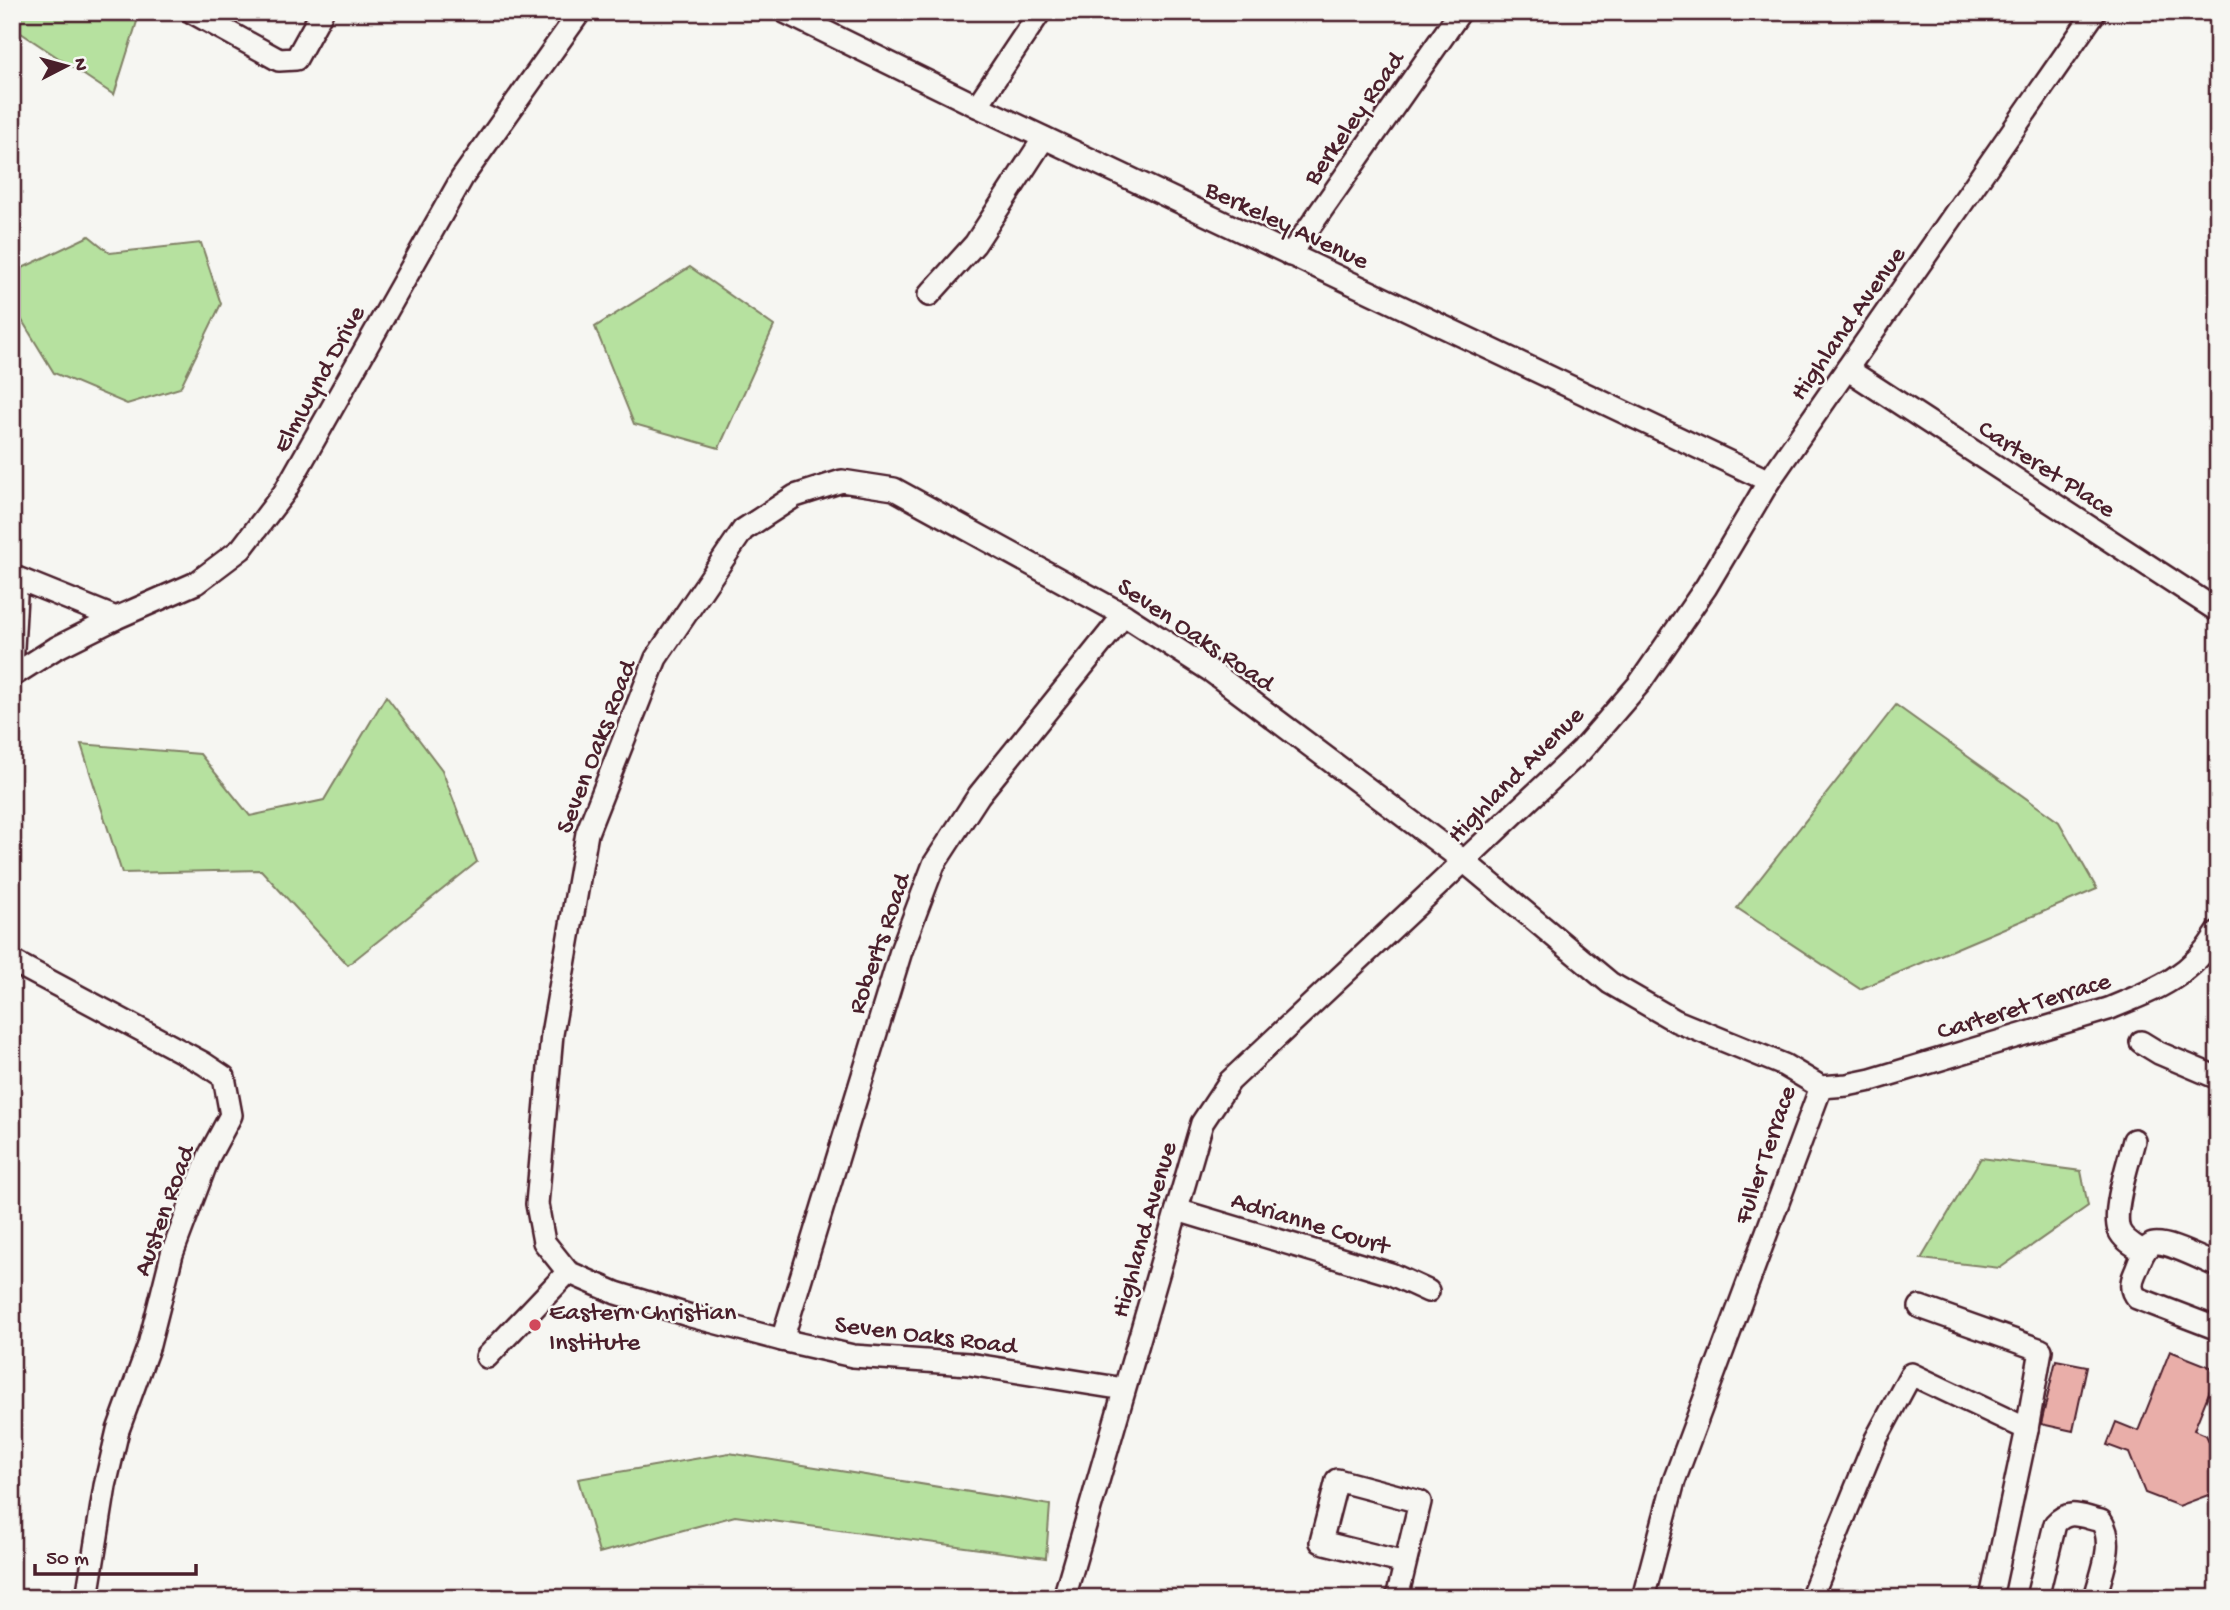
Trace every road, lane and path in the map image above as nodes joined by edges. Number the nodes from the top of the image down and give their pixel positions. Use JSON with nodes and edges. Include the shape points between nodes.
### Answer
{"nodes":[{"id":1,"x":192,"y":12,"type":"edge"},
{"id":2,"x":322,"y":12,"type":"edge"},
{"id":3,"x":580,"y":12,"type":"edge"},
{"id":4,"x":785,"y":12,"type":"edge"},
{"id":5,"x":1040,"y":12,"type":"edge"},
{"id":6,"x":1460,"y":12,"type":"edge"},
{"id":7,"x":2095,"y":12,"type":"edge"},
{"id":8,"x":977,"y":106,"type":"junction"},
{"id":9,"x":1044,"y":138,"type":"junction"},
{"id":10,"x":1290,"y":255,"type":"junction"},
{"id":11,"x":929,"y":295,"type":"dead end"},
{"id":12,"x":1847,"y":369,"type":"junction"},
{"id":13,"x":1769,"y":481,"type":"junction"},
{"id":14,"x":13,"y":576,"type":"edge"},
{"id":15,"x":2218,"y":611,"type":"edge"},
{"id":16,"x":1124,"y":615,"type":"junction"},
{"id":17,"x":116,"y":618,"type":"junction"},
{"id":18,"x":12,"y":665,"type":"edge"},
{"id":19,"x":12,"y":676,"type":"edge"},
{"id":20,"x":1465,"y":862,"type":"junction"},
{"id":21,"x":2218,"y":932,"type":"edge"},
{"id":22,"x":12,"y":961,"type":"edge"},
{"id":23,"x":2141,"y":1042,"type":"dead end"},
{"id":24,"x":2218,"y":1078,"type":"edge"},
{"id":25,"x":1821,"y":1087,"type":"junction"},
{"id":26,"x":2134,"y":1140,"type":"dead end"},
{"id":27,"x":1177,"y":1210,"type":"junction"},
{"id":28,"x":2153,"y":1247,"type":"junction"},
{"id":29,"x":2218,"y":1266,"type":"edge"},
{"id":30,"x":568,"y":1272,"type":"junction"},
{"id":31,"x":1428,"y":1291,"type":"dead end"},
{"id":32,"x":1920,"y":1307,"type":"dead end"},
{"id":33,"x":2218,"y":1329,"type":"edge"},
{"id":34,"x":782,"y":1340,"type":"junction"},
{"id":35,"x":486,"y":1357,"type":"dead end"},
{"id":36,"x":1124,"y":1389,"type":"junction"},
{"id":37,"x":2027,"y":1429,"type":"junction"},
{"id":38,"x":1405,"y":1563,"type":"junction"},
{"id":39,"x":87,"y":1598,"type":"edge"},
{"id":40,"x":1064,"y":1598,"type":"edge"},
{"id":41,"x":1397,"y":1598,"type":"edge"},
{"id":42,"x":1643,"y":1598,"type":"edge"},
{"id":43,"x":1811,"y":1598,"type":"edge"},
{"id":44,"x":1991,"y":1598,"type":"edge"},
{"id":45,"x":2037,"y":1598,"type":"edge"},
{"id":46,"x":2095,"y":1598,"type":"edge"}],
"edges":[{"from":1,"to":2,"type":"street","via":[[279,60],[296,59]]},
{"from":3,"to":17,"type":"street","name":"Elmwynd Drive","via":[[461,177],[284,493],[241,549],[196,583]]},
{"from":4,"to":8,"type":"street","name":"Berkeley Avenue"},
{"from":5,"to":8,"type":"street"},
{"from":6,"to":10,"type":"street","name":"Berkeley Road"},
{"from":7,"to":12,"type":"street","name":"Highland Avenue"},
{"from":8,"to":9,"type":"street","name":"Berkeley Avenue"},
{"from":9,"to":10,"type":"street","name":"Berkeley Avenue"},
{"from":9,"to":11,"type":"street","via":[[975,244]]},
{"from":10,"to":13,"type":"street","name":"Berkeley Avenue"},
{"from":12,"to":13,"type":"street","name":"Highland Avenue"},
{"from":12,"to":15,"type":"street","name":"Carteret Place"},
{"from":13,"to":20,"type":"street","name":"Highland Avenue","via":[[1706,587],[1639,684],[1581,751]]},
{"from":14,"to":17,"type":"street"},
{"from":14,"to":18,"type":"street"},
{"from":16,"to":20,"type":"street","name":"Seven Oaks Road","via":[[1211,671]]},
{"from":16,"to":30,"type":"street","name":"Seven Oaks Road","via":[[894,489],[842,481],[795,496],[744,530],[656,659],[587,834],[552,1034],[537,1204],[544,1242]]},
{"from":16,"to":34,"type":"street","name":"Roberts Road","via":[[979,795],[933,864],[901,951]]},
{"from":17,"to":19,"type":"street","name":"Elmwynd Drive"},
{"from":20,"to":25,"type":"street","name":"Fuller Terrace","via":[[1611,983],[1676,1021],[1784,1065]]},
{"from":20,"to":27,"type":"street","name":"Highland Avenue","via":[[1230,1081],[1202,1123]]},
{"from":21,"to":25,"type":"street","name":"Carteret Terrace","via":[[2179,977],[2144,995],[1871,1080]]},
{"from":22,"to":39,"type":"street","name":"Austen Road","via":[[224,1077],[231,1115],[209,1156],[172,1254],[149,1345],[118,1430]]},
{"from":23,"to":24,"type":"street"},
{"from":25,"to":42,"type":"street","name":"Fuller Terrace","via":[[1674,1481]]},
{"from":26,"to":28,"type":"street","via":[[2122,1187],[2119,1230],[2125,1239]]},
{"from":27,"to":31,"type":"street","name":"Adrianne Court","via":[[1391,1274]]},
{"from":27,"to":36,"type":"street","name":"Highland Avenue"},
{"from":28,"to":29,"type":"street"},
{"from":28,"to":33,"type":"street","via":[[2132,1280],[2134,1296]]},
{"from":30,"to":34,"type":"street","name":"Seven Oaks Road","via":[[616,1293]]},
{"from":30,"to":35,"type":"street"},
{"from":32,"to":37,"type":"street","via":[[2041,1350]]},
{"from":34,"to":36,"type":"street","name":"Seven Oaks Road","via":[[853,1356],[969,1364]]},
{"from":36,"to":40,"type":"street","name":"Highland Avenue"},
{"from":37,"to":43,"type":"street","via":[[1910,1374],[1876,1439]]},
{"from":37,"to":44,"type":"street"},
{"from":38,"to":38,"type":"street","via":[[1420,1502],[1337,1480],[1321,1542]]},
{"from":38,"to":41,"type":"street"},
{"from":45,"to":46,"type":"street","via":[[2055,1524],[2071,1514],[2101,1521],[2107,1530]]}]}
